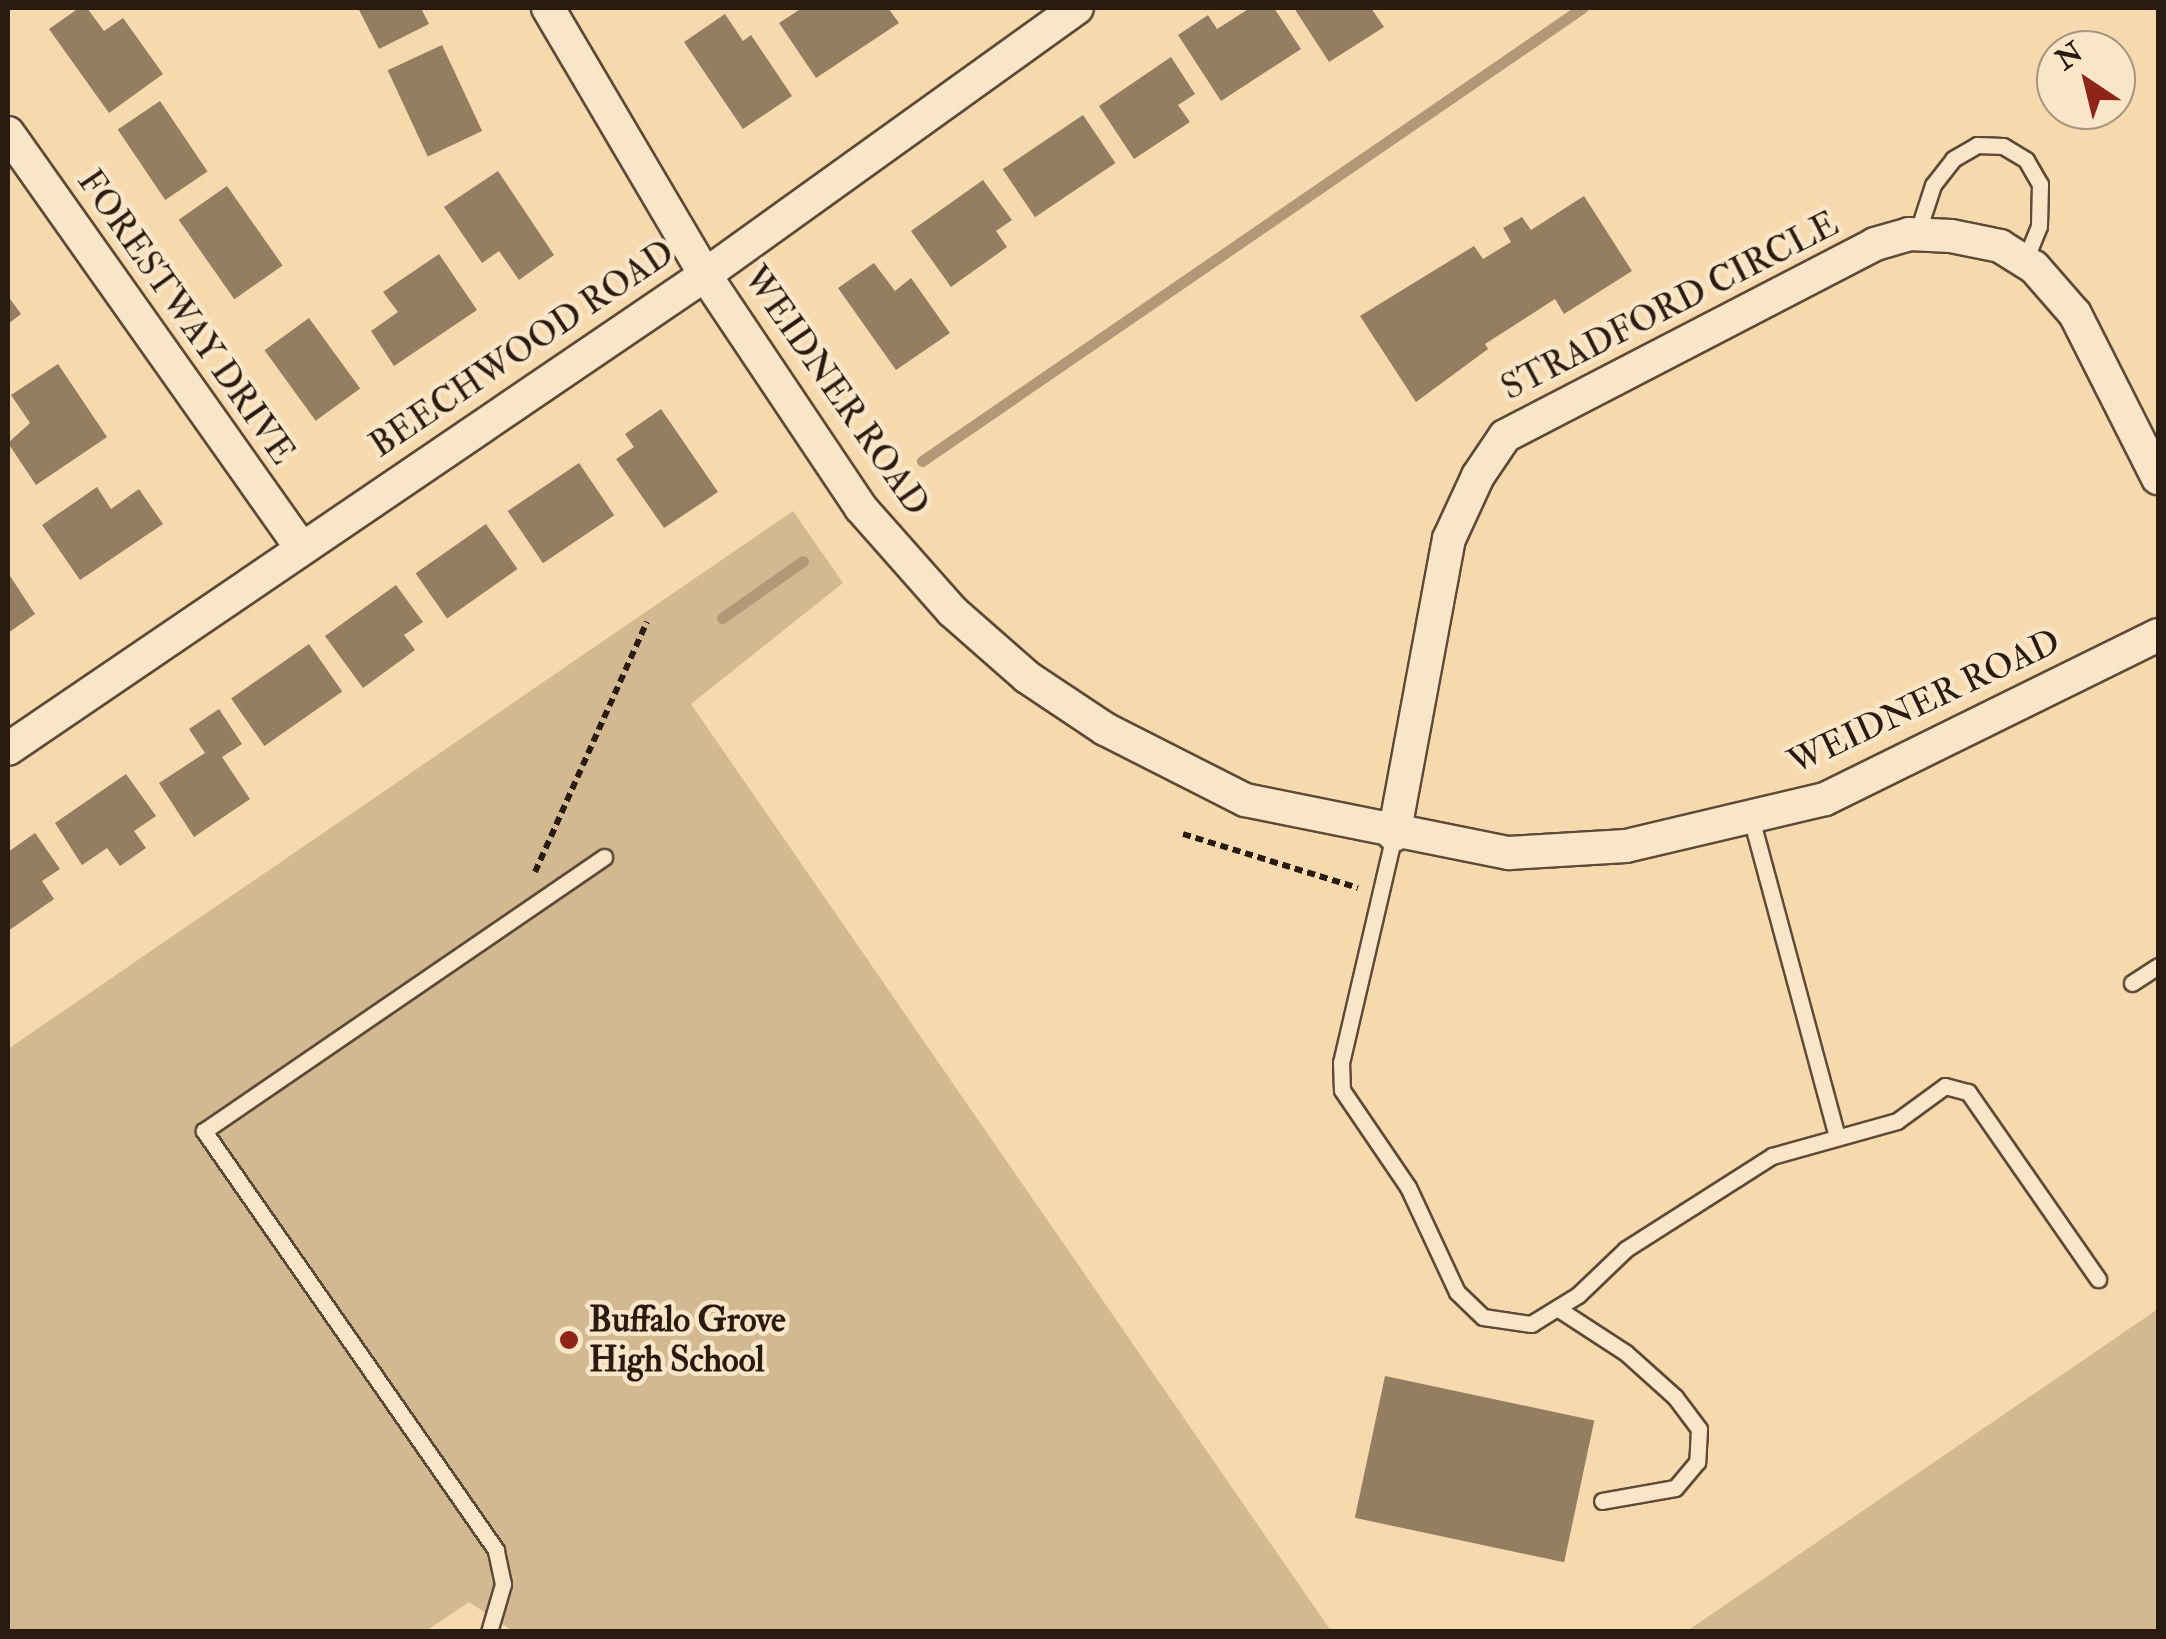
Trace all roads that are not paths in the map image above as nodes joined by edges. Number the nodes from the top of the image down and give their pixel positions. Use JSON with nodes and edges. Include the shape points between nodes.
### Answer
{"nodes":[{"id":1,"x":548,"y":8,"type":"edge"},
{"id":2,"x":1076,"y":8,"type":"edge"},
{"id":3,"x":12,"y":149,"type":"edge"},
{"id":4,"x":1917,"y":234,"type":"junction"},
{"id":5,"x":2025,"y":261,"type":"junction"},
{"id":6,"x":704,"y":275,"type":"junction"},
{"id":7,"x":2158,"y":478,"type":"edge"},
{"id":8,"x":300,"y":546,"type":"junction"},
{"id":9,"x":2158,"y":635,"type":"edge"},
{"id":10,"x":8,"y":749,"type":"edge"},
{"id":11,"x":1751,"y":818,"type":"junction"},
{"id":12,"x":1394,"y":835,"type":"junction"},
{"id":13,"x":604,"y":857,"type":"dead end"},
{"id":14,"x":2158,"y":966,"type":"edge"},
{"id":15,"x":2132,"y":983,"type":"dead end"},
{"id":16,"x":1837,"y":1137,"type":"junction"},
{"id":17,"x":2098,"y":1280,"type":"dead end"},
{"id":18,"x":1557,"y":1308,"type":"junction"},
{"id":19,"x":1602,"y":1501,"type":"dead end"},
{"id":20,"x":489,"y":1632,"type":"edge"}],
"edges":[{"from":1,"to":6,"type":"street","name":"WEIDNER ROAD"},
{"from":2,"to":6,"type":"street","name":"BEECHWOOD ROAD"},
{"from":3,"to":8,"type":"street","name":"FORESTWAY DRIVE"},
{"from":4,"to":5,"type":"street","name":"STRADFORD CIRCLE","via":[[2000,246]]},
{"from":4,"to":5,"type":"lane","via":[[1933,185],[1953,158],[1977,145],[2003,146],[2026,160],[2040,184],[2039,226]]},
{"from":4,"to":12,"type":"street","name":"STRADFORD CIRCLE","via":[[1875,244],[1505,436],[1448,539]]},
{"from":5,"to":7,"type":"street","name":"STRADFORD CIRCLE","via":[[2075,314]]},
{"from":6,"to":8,"type":"street","name":"BEECHWOOD ROAD"},
{"from":6,"to":12,"type":"street","name":"WEIDNER ROAD","via":[[861,508],[952,611],[1027,677],[1106,729],[1246,800]]},
{"from":8,"to":10,"type":"street","name":"BEECHWOOD ROAD"},
{"from":9,"to":11,"type":"street","name":"WEIDNER ROAD","via":[[1826,799]]},
{"from":11,"to":12,"type":"street","name":"WEIDNER ROAD","via":[[1626,846],[1509,854]]},
{"from":11,"to":16,"type":"lane"},
{"from":12,"to":18,"type":"lane","via":[[1341,1062],[1342,1090],[1408,1188],[1457,1292],[1483,1317],[1531,1324]]},
{"from":13,"to":20,"type":"lane","via":[[204,1131],[496,1550],[503,1584]]},
{"from":14,"to":15,"type":"lane"},
{"from":16,"to":17,"type":"lane","via":[[1896,1121],[1945,1086],[1968,1092]]},
{"from":16,"to":18,"type":"lane","via":[[1772,1156],[1626,1249]]},
{"from":18,"to":19,"type":"lane","via":[[1626,1353],[1699,1429],[1696,1462],[1675,1488]]}]}
